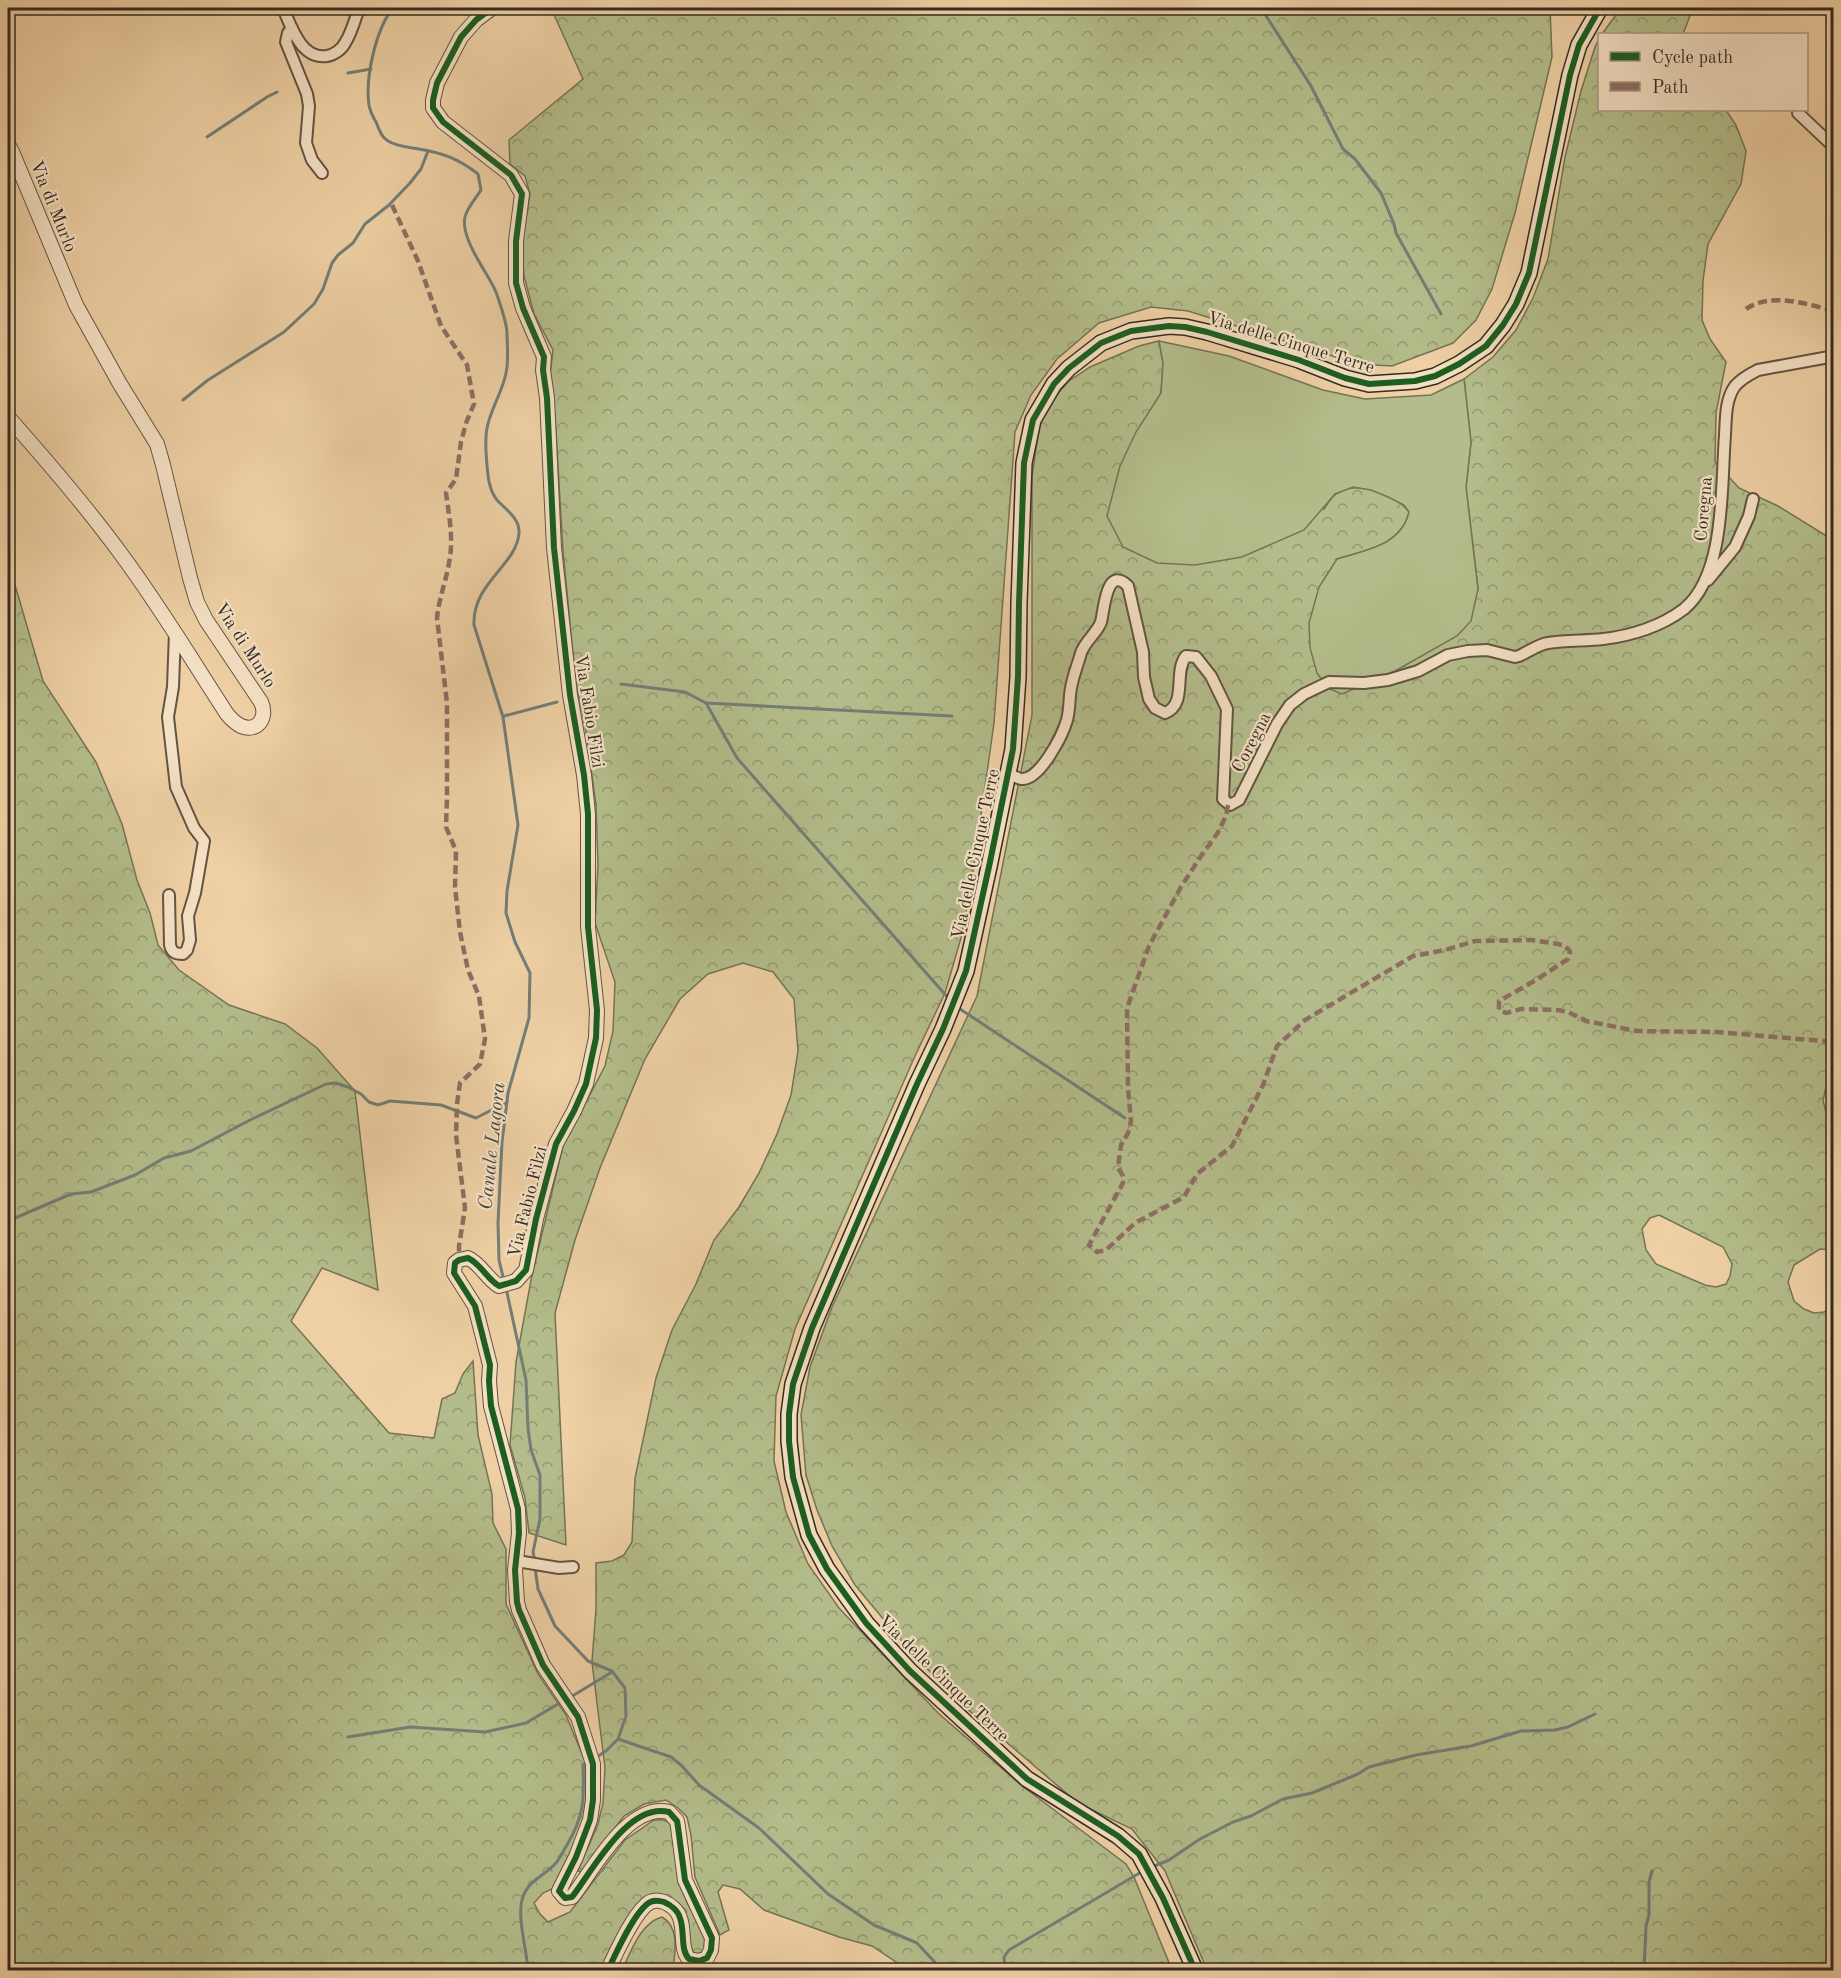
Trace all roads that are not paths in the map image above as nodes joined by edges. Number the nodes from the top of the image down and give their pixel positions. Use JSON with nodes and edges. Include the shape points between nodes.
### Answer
{"nodes":[{"id":1,"x":283,"y":8,"type":"edge"},
{"id":2,"x":359,"y":8,"type":"edge"},
{"id":3,"x":492,"y":8,"type":"edge"},
{"id":4,"x":1600,"y":8,"type":"edge"},
{"id":5,"x":292,"y":29,"type":"junction"},
{"id":6,"x":1798,"y":113,"type":"dead end"},
{"id":7,"x":8,"y":144,"type":"edge"},
{"id":8,"x":1833,"y":147,"type":"edge"},
{"id":9,"x":322,"y":173,"type":"dead end"},
{"id":10,"x":1833,"y":358,"type":"edge"},
{"id":11,"x":8,"y":417,"type":"edge"},
{"id":12,"x":1753,"y":499,"type":"dead end"},
{"id":13,"x":1702,"y":588,"type":"junction"},
{"id":14,"x":174,"y":631,"type":"junction"},
{"id":15,"x":1009,"y":774,"type":"junction"},
{"id":16,"x":169,"y":895,"type":"dead end"},
{"id":17,"x":523,"y":1562,"type":"junction"},
{"id":18,"x":573,"y":1567,"type":"dead end"},
{"id":19,"x":608,"y":1971,"type":"edge"},
{"id":20,"x":1195,"y":1971,"type":"edge"}],
"edges":[{"from":1,"to":5,"type":"street"},
{"from":2,"to":5,"type":"street","via":[[345,44],[331,55],[308,51]]},
{"from":3,"to":17,"type":"street","name":"Via Fabio Filzi","via":[[461,37],[437,83],[433,108],[442,122],[511,174],[522,194],[516,283],[544,357],[554,548],[588,814],[588,927],[597,1010],[596,1038],[586,1084],[556,1144],[526,1270],[513,1282],[499,1286],[471,1259],[455,1263],[454,1273],[475,1306],[490,1365],[491,1406],[518,1509]]},
{"from":4,"to":15,"type":"main road","name":"Via delle Cinque Terre","via":[[1579,45],[1569,75],[1529,273],[1516,304],[1486,346],[1435,375],[1415,381],[1370,384],[1207,332],[1169,326],[1131,332],[1101,344],[1054,384],[1034,420],[1024,463],[1018,677]]},
{"from":5,"to":9,"type":"street","via":[[286,42],[307,94],[306,143]]},
{"from":6,"to":8,"type":"street"},
{"from":7,"to":14,"type":"street","name":"Via di Murlo","via":[[76,305],[157,444],[197,602],[264,707],[264,717],[258,725],[249,728],[233,721]]},
{"from":10,"to":13,"type":"street","name":"Coregna","via":[[1758,370],[1735,386],[1727,406],[1716,551]]},
{"from":11,"to":14,"type":"street","name":"Via di Murlo","via":[[121,554]]},
{"from":12,"to":13,"type":"street","via":[[1735,547]]},
{"from":13,"to":15,"type":"street","name":"Coregna","via":[[1669,619],[1630,633],[1606,639],[1545,643],[1515,657],[1487,650],[1468,651],[1448,655],[1388,680],[1329,682],[1290,705],[1239,800],[1230,805],[1223,799],[1227,709],[1211,676],[1196,657],[1186,656],[1173,709],[1166,714],[1155,708],[1149,699],[1128,586],[1119,580],[1108,587],[1100,623],[1083,649],[1071,688],[1067,720],[1055,748],[1028,778]]},
{"from":14,"to":16,"type":"street","via":[[168,717],[176,787],[204,841],[188,916],[190,940],[183,954],[171,951]]},
{"from":15,"to":20,"type":"main road","name":"Via delle Cinque Terre","via":[[958,994],[916,1084],[793,1384],[789,1441],[793,1478],[809,1535],[827,1569],[866,1623],[910,1671],[1027,1779],[1118,1836],[1139,1854]]},
{"from":17,"to":18,"type":"street"},
{"from":17,"to":19,"type":"street","name":"Via Fabio Filzi","via":[[517,1602],[522,1619],[543,1665],[578,1717],[593,1764],[590,1820],[559,1888],[560,1894],[567,1899],[572,1897],[625,1828],[646,1814],[669,1812],[677,1821],[685,1880],[712,1938],[707,1958],[689,1959],[684,1952],[680,1916],[670,1905],[653,1901],[637,1918]]}]}
